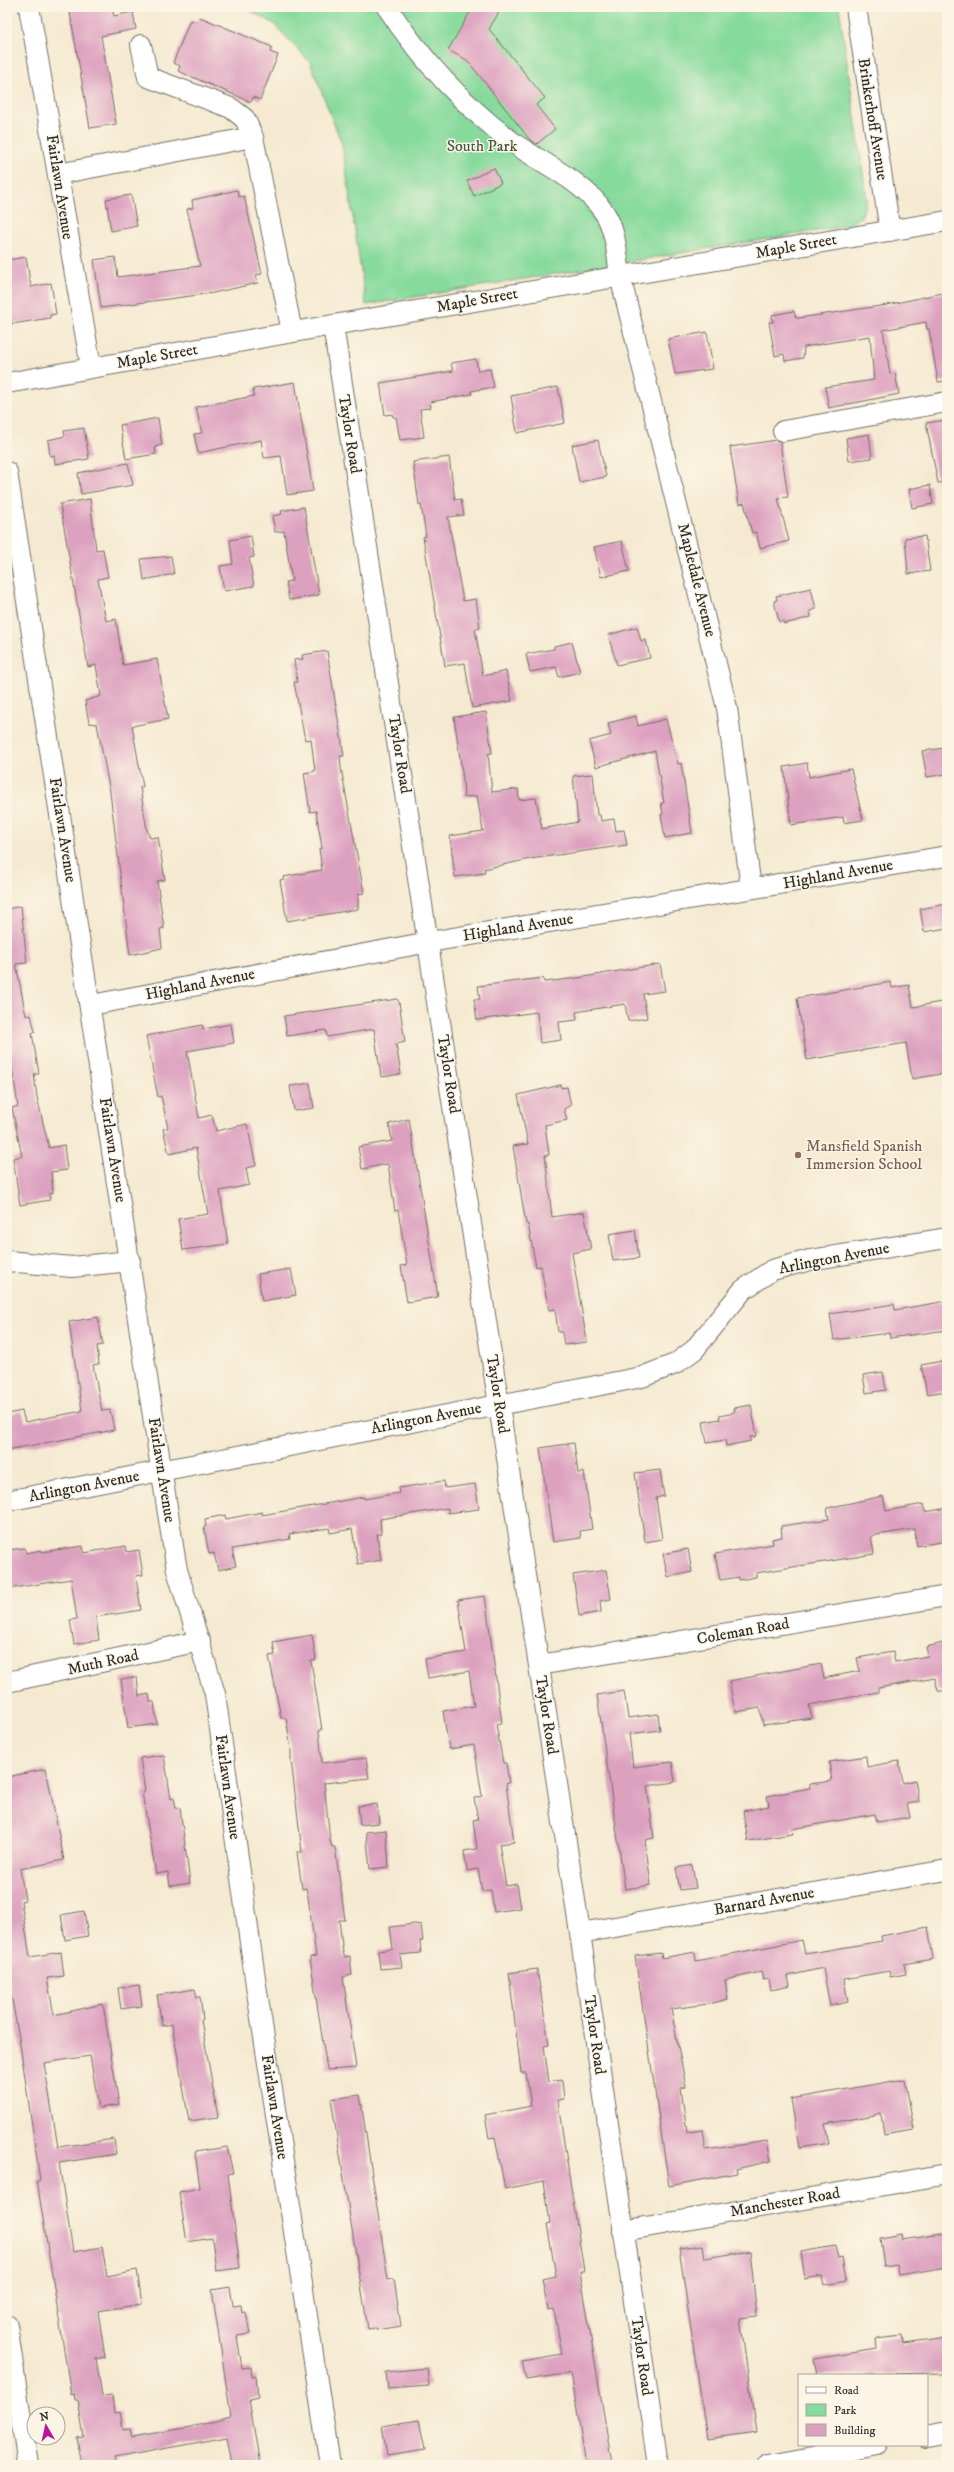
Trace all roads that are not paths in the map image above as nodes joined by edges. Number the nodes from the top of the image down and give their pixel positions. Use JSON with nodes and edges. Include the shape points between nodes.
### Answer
{"nodes":[{"id":1,"x":29,"y":7,"type":"edge"},
{"id":2,"x":388,"y":7,"type":"edge"},
{"id":3,"x":856,"y":7,"type":"edge"},
{"id":4,"x":141,"y":45,"type":"dead end"},
{"id":5,"x":253,"y":137,"type":"junction"},
{"id":6,"x":58,"y":174,"type":"junction"},
{"id":7,"x":947,"y":221,"type":"edge"},
{"id":8,"x":890,"y":231,"type":"junction"},
{"id":9,"x":620,"y":276,"type":"junction"},
{"id":10,"x":333,"y":324,"type":"junction"},
{"id":11,"x":292,"y":332,"type":"junction"},
{"id":12,"x":91,"y":367,"type":"junction"},
{"id":13,"x":7,"y":383,"type":"edge"},
{"id":14,"x":947,"y":402,"type":"edge"},
{"id":15,"x":783,"y":431,"type":"dead end"},
{"id":16,"x":7,"y":472,"type":"edge"},
{"id":17,"x":947,"y":856,"type":"edge"},
{"id":18,"x":751,"y":888,"type":"junction"},
{"id":19,"x":429,"y":942,"type":"junction"},
{"id":20,"x":91,"y":1005,"type":"junction"},
{"id":21,"x":947,"y":1238,"type":"edge"},
{"id":22,"x":7,"y":1261,"type":"edge"},
{"id":23,"x":130,"y":1261,"type":"junction"},
{"id":24,"x":499,"y":1404,"type":"junction"},
{"id":25,"x":163,"y":1471,"type":"junction"},
{"id":26,"x":7,"y":1501,"type":"edge"},
{"id":27,"x":947,"y":1596,"type":"edge"},
{"id":28,"x":200,"y":1641,"type":"junction"},
{"id":29,"x":539,"y":1665,"type":"junction"},
{"id":30,"x":7,"y":1682,"type":"edge"},
{"id":31,"x":947,"y":1870,"type":"edge"},
{"id":32,"x":580,"y":1933,"type":"junction"},
{"id":33,"x":947,"y":2174,"type":"edge"},
{"id":34,"x":623,"y":2231,"type":"junction"},
{"id":35,"x":7,"y":2325,"type":"edge"},
{"id":36,"x":9,"y":2352,"type":"edge"},
{"id":37,"x":947,"y":2432,"type":"edge"},
{"id":38,"x":928,"y":2436,"type":"edge"},
{"id":39,"x":872,"y":2446,"type":"edge"},
{"id":40,"x":28,"y":2465,"type":"edge"},
{"id":41,"x":330,"y":2465,"type":"edge"},
{"id":42,"x":658,"y":2465,"type":"edge"},
{"id":43,"x":768,"y":2465,"type":"edge"}],
"edges":[{"from":1,"to":6,"type":"street","name":"Fairlawn Avenue"},
{"from":2,"to":9,"type":"street","name":"Mapledale Avenue","via":[[465,103],[596,202],[612,231]]},
{"from":3,"to":8,"type":"street","name":"Brinkerhoff Avenue"},
{"from":4,"to":5,"type":"street","via":[[148,77],[231,108],[245,119]]},
{"from":5,"to":6,"type":"street"},
{"from":5,"to":11,"type":"street"},
{"from":6,"to":12,"type":"street","name":"Fairlawn Avenue"},
{"from":7,"to":8,"type":"street","name":"Maple Street"},
{"from":8,"to":9,"type":"street","name":"Maple Street"},
{"from":9,"to":10,"type":"street","name":"Maple Street"},
{"from":9,"to":18,"type":"street","name":"Mapledale Avenue","via":[[727,708]]},
{"from":10,"to":11,"type":"street","name":"Maple Street"},
{"from":10,"to":19,"type":"street","name":"Taylor Road"},
{"from":11,"to":12,"type":"street","name":"Maple Street"},
{"from":12,"to":13,"type":"street","name":"Maple Street"},
{"from":14,"to":15,"type":"street"},
{"from":16,"to":20,"type":"street","name":"Fairlawn Avenue"},
{"from":17,"to":18,"type":"street","name":"Highland Avenue"},
{"from":18,"to":19,"type":"street","name":"Highland Avenue"},
{"from":19,"to":20,"type":"street","name":"Highland Avenue"},
{"from":19,"to":24,"type":"street","name":"Taylor Road"},
{"from":20,"to":23,"type":"street","name":"Fairlawn Avenue"},
{"from":21,"to":24,"type":"street","name":"Arlington Avenue","via":[[804,1261],[772,1270],[743,1290],[694,1350],[670,1366],[642,1377]]},
{"from":22,"to":23,"type":"street","via":[[72,1267]]},
{"from":23,"to":25,"type":"street","name":"Fairlawn Avenue"},
{"from":24,"to":25,"type":"street","name":"Arlington Avenue"},
{"from":24,"to":29,"type":"street","name":"Taylor Road"},
{"from":25,"to":26,"type":"street","name":"Arlington Avenue"},
{"from":25,"to":28,"type":"street","name":"Fairlawn Avenue","via":[[177,1570]]},
{"from":27,"to":29,"type":"street","name":"Coleman Road"},
{"from":28,"to":30,"type":"street","name":"Muth Road"},
{"from":28,"to":41,"type":"street","name":"Fairlawn Avenue","via":[[215,1694],[257,1992]]},
{"from":29,"to":32,"type":"street","name":"Taylor Road"},
{"from":31,"to":32,"type":"street","name":"Barnard Avenue"},
{"from":32,"to":34,"type":"street","name":"Taylor Road"},
{"from":33,"to":34,"type":"street","name":"Manchester Road"},
{"from":34,"to":42,"type":"street","name":"Taylor Road"},
{"from":35,"to":36,"type":"street"},
{"from":36,"to":40,"type":"street"},
{"from":37,"to":38,"type":"street"},
{"from":39,"to":43,"type":"street"}]}
